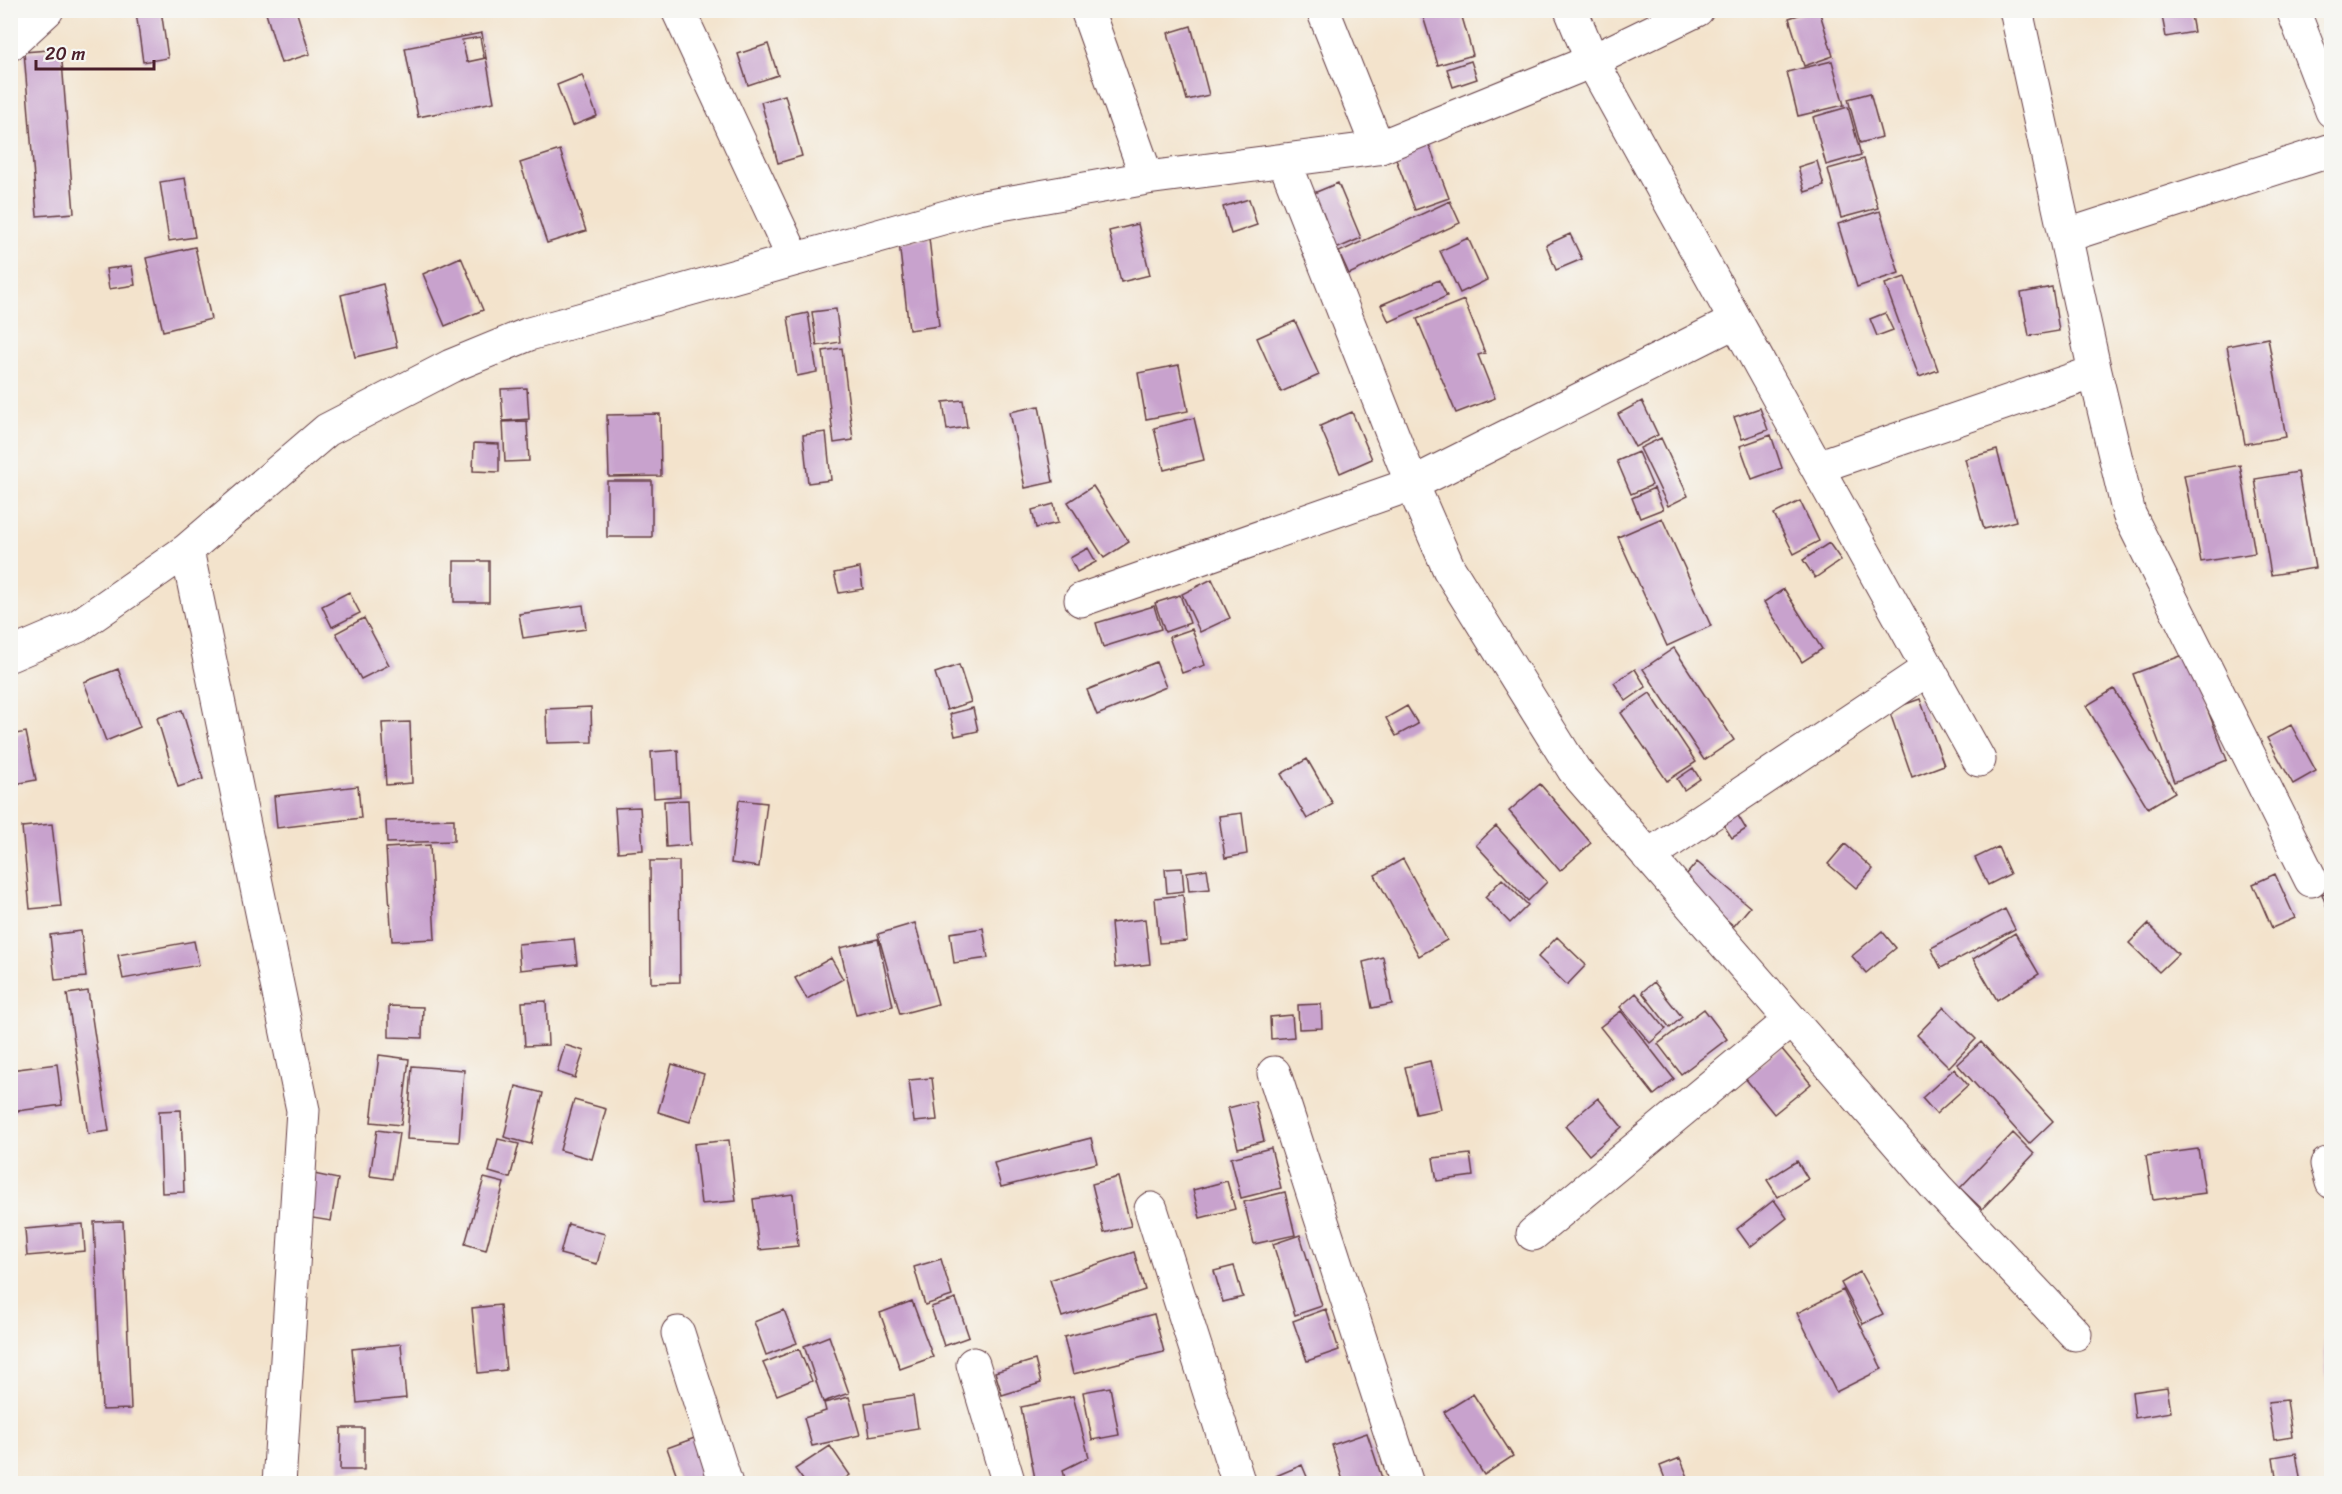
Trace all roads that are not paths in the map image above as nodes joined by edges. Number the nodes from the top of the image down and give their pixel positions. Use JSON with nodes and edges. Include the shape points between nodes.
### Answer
{"nodes":[{"id":1,"x":47,"y":10,"type":"edge"},
{"id":2,"x":678,"y":10,"type":"edge"},
{"id":3,"x":1087,"y":10,"type":"edge"},
{"id":4,"x":1323,"y":10,"type":"edge"},
{"id":5,"x":1571,"y":10,"type":"edge"},
{"id":6,"x":1697,"y":10,"type":"edge"},
{"id":7,"x":2016,"y":10,"type":"edge"},
{"id":8,"x":2293,"y":10,"type":"edge"},
{"id":9,"x":10,"y":44,"type":"edge"},
{"id":10,"x":1592,"y":61,"type":"junction"},
{"id":11,"x":2331,"y":111,"type":"edge"},
{"id":12,"x":1378,"y":148,"type":"junction"},
{"id":13,"x":2331,"y":150,"type":"edge"},
{"id":14,"x":1284,"y":160,"type":"junction"},
{"id":15,"x":1147,"y":178,"type":"junction"},
{"id":16,"x":2065,"y":236,"type":"junction"},
{"id":17,"x":794,"y":259,"type":"junction"},
{"id":18,"x":1736,"y":321,"type":"junction"},
{"id":19,"x":2095,"y":372,"type":"junction"},
{"id":20,"x":1817,"y":467,"type":"junction"},
{"id":21,"x":1412,"y":484,"type":"junction"},
{"id":22,"x":187,"y":550,"type":"junction"},
{"id":23,"x":1081,"y":600,"type":"dead end"},
{"id":24,"x":10,"y":655,"type":"edge"},
{"id":25,"x":1928,"y":669,"type":"junction"},
{"id":26,"x":1979,"y":760,"type":"dead end"},
{"id":27,"x":1648,"y":855,"type":"junction"},
{"id":28,"x":2311,"y":880,"type":"dead end"},
{"id":29,"x":1791,"y":1020,"type":"junction"},
{"id":30,"x":1274,"y":1073,"type":"dead end"},
{"id":31,"x":1151,"y":1209,"type":"dead end"},
{"id":32,"x":1533,"y":1234,"type":"dead end"},
{"id":33,"x":678,"y":1333,"type":"dead end"},
{"id":34,"x":2075,"y":1334,"type":"dead end"},
{"id":35,"x":973,"y":1365,"type":"dead end"},
{"id":36,"x":279,"y":1484,"type":"edge"},
{"id":37,"x":726,"y":1484,"type":"edge"},
{"id":38,"x":1009,"y":1484,"type":"edge"},
{"id":39,"x":1239,"y":1484,"type":"edge"},
{"id":40,"x":1407,"y":1484,"type":"edge"}],
"edges":[{"from":1,"to":9,"type":"street"},
{"from":2,"to":17,"type":"street"},
{"from":3,"to":15,"type":"street"},
{"from":4,"to":12,"type":"street"},
{"from":5,"to":10,"type":"street"},
{"from":6,"to":10,"type":"street"},
{"from":7,"to":16,"type":"street"},
{"from":8,"to":11,"type":"street"},
{"from":10,"to":12,"type":"street"},
{"from":10,"to":18,"type":"street"},
{"from":12,"to":14,"type":"street"},
{"from":13,"to":16,"type":"street"},
{"from":14,"to":15,"type":"street"},
{"from":14,"to":21,"type":"street"},
{"from":15,"to":17,"type":"street","via":[[978,208]]},
{"from":16,"to":19,"type":"street"},
{"from":17,"to":22,"type":"street","via":[[529,334],[451,366],[327,430]]},
{"from":18,"to":20,"type":"street"},
{"from":18,"to":21,"type":"street"},
{"from":19,"to":20,"type":"street"},
{"from":19,"to":28,"type":"street","via":[[2129,514]]},
{"from":20,"to":25,"type":"street"},
{"from":21,"to":23,"type":"street"},
{"from":21,"to":27,"type":"street","via":[[1449,568],[1574,770]]},
{"from":22,"to":24,"type":"street","via":[[78,626]]},
{"from":22,"to":36,"type":"street","via":[[303,1110]]},
{"from":25,"to":26,"type":"street"},
{"from":25,"to":27,"type":"street"},
{"from":27,"to":29,"type":"street"},
{"from":29,"to":32,"type":"street"},
{"from":29,"to":34,"type":"street","via":[[1937,1188]]},
{"from":30,"to":40,"type":"street"},
{"from":31,"to":39,"type":"street"},
{"from":33,"to":37,"type":"street"},
{"from":35,"to":38,"type":"street"}]}
